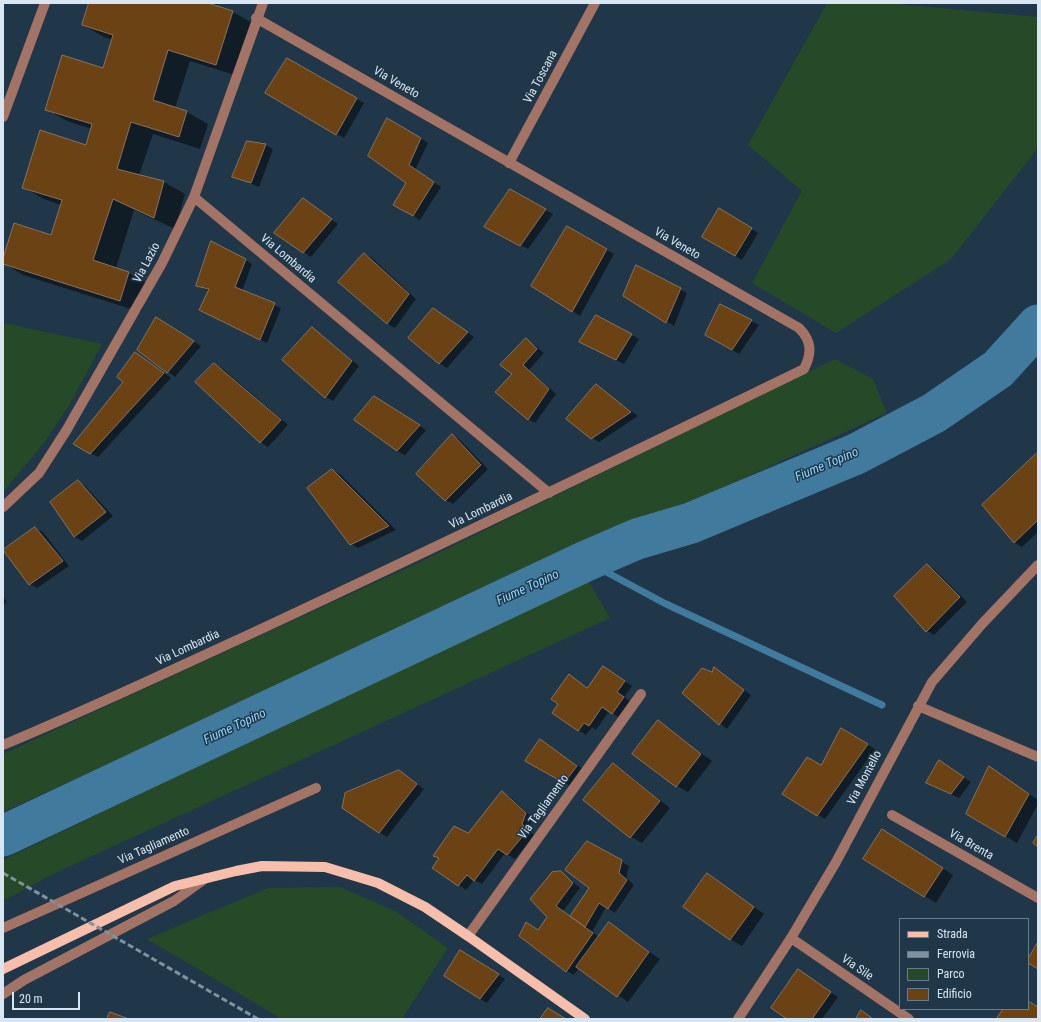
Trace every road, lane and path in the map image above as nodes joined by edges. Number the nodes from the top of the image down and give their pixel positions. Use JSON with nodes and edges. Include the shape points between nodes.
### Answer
{"nodes":[{"id":1,"x":45,"y":3,"type":"edge"},
{"id":2,"x":263,"y":3,"type":"edge"},
{"id":3,"x":595,"y":3,"type":"edge"},
{"id":4,"x":256,"y":18,"type":"junction"},
{"id":5,"x":3,"y":117,"type":"edge"},
{"id":6,"x":509,"y":163,"type":"junction"},
{"id":7,"x":194,"y":198,"type":"junction"},
{"id":8,"x":550,"y":493,"type":"junction"},
{"id":9,"x":3,"y":508,"type":"edge"},
{"id":10,"x":1038,"y":565,"type":"edge"},
{"id":11,"x":641,"y":694,"type":"dead end"},
{"id":12,"x":918,"y":706,"type":"junction"},
{"id":13,"x":3,"y":745,"type":"edge"},
{"id":14,"x":1038,"y":757,"type":"edge"},
{"id":15,"x":316,"y":788,"type":"dead end"},
{"id":16,"x":892,"y":815,"type":"dead end"},
{"id":17,"x":206,"y":878,"type":"junction"},
{"id":18,"x":1038,"y":898,"type":"edge"},
{"id":19,"x":3,"y":928,"type":"edge"},
{"id":20,"x":468,"y":936,"type":"junction"},
{"id":21,"x":790,"y":938,"type":"junction"},
{"id":22,"x":3,"y":969,"type":"edge"},
{"id":23,"x":3,"y":994,"type":"edge"},
{"id":24,"x":585,"y":1019,"type":"edge"},
{"id":25,"x":738,"y":1019,"type":"edge"},
{"id":26,"x":909,"y":1019,"type":"edge"}],
"edges":[{"from":1,"to":5,"type":"street"},
{"from":2,"to":4,"type":"street","name":"Via Lazio"},
{"from":3,"to":6,"type":"street","name":"Via Toscana"},
{"from":4,"to":6,"type":"street","name":"Via Veneto"},
{"from":4,"to":7,"type":"street","name":"Via Lazio"},
{"from":6,"to":8,"type":"street","name":"Via Veneto","via":[[799,328],[807,336],[811,348],[804,369]]},
{"from":7,"to":8,"type":"street","name":"Via Lombardia"},
{"from":7,"to":9,"type":"street","name":"Via Lazio","via":[[155,276],[66,431],[39,473]]},
{"from":8,"to":13,"type":"street","name":"Via Lombardia","via":[[359,584],[68,718]]},
{"from":10,"to":12,"type":"street","name":"Via Montello","via":[[932,682]]},
{"from":11,"to":20,"type":"street","name":"Via Tagliamento"},
{"from":12,"to":14,"type":"street"},
{"from":12,"to":21,"type":"street","name":"Via Montello","via":[[836,862]]},
{"from":15,"to":19,"type":"street","name":"Via Tagliamento"},
{"from":16,"to":18,"type":"street","name":"Via Brenta"},
{"from":17,"to":20,"type":"main road","via":[[262,866],[325,867],[378,883],[425,908]]},
{"from":17,"to":22,"type":"main road","via":[[176,886]]},
{"from":17,"to":23,"type":"street","via":[[174,901],[24,980]]},
{"from":20,"to":24,"type":"main road"},
{"from":21,"to":25,"type":"street","name":"Via Montello"},
{"from":21,"to":26,"type":"street","name":"Via Sile"}]}
